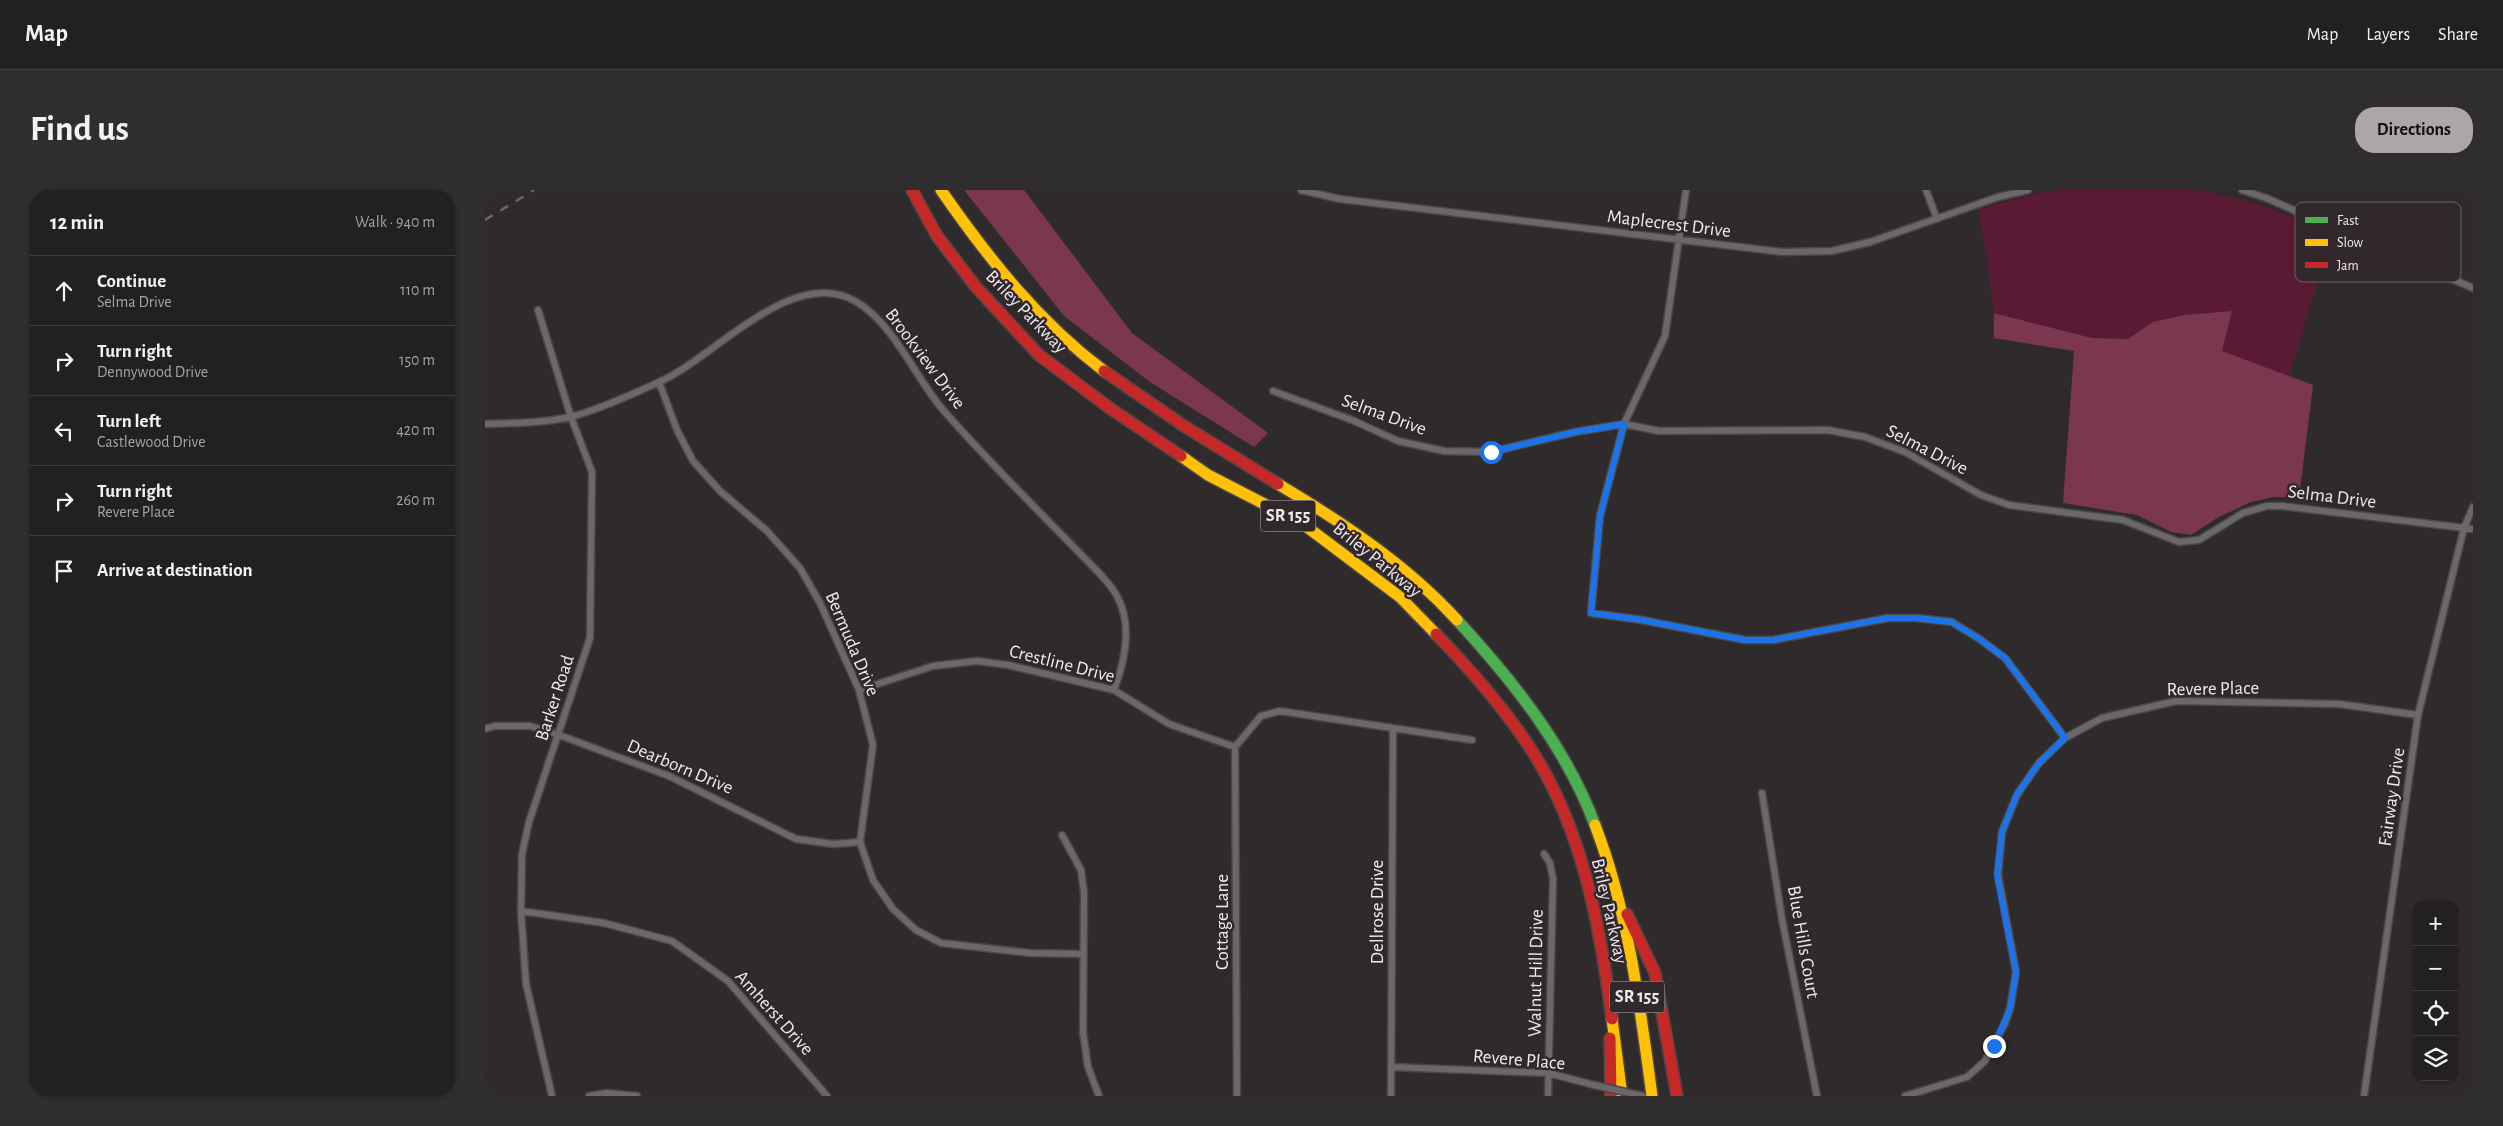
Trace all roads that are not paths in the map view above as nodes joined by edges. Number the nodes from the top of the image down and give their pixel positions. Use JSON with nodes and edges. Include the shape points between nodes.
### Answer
{"nodes":[{"id":1,"x":912,"y":190,"type":"edge"},
{"id":2,"x":941,"y":190,"type":"edge"},
{"id":3,"x":1301,"y":190,"type":"edge"},
{"id":4,"x":1341,"y":190,"type":"edge"},
{"id":5,"x":1686,"y":190,"type":"edge"},
{"id":6,"x":1926,"y":190,"type":"edge"},
{"id":7,"x":2028,"y":190,"type":"edge"},
{"id":8,"x":2242,"y":190,"type":"edge"},
{"id":9,"x":1340,"y":199,"type":"junction"},
{"id":10,"x":2295,"y":211,"type":"edge"},
{"id":11,"x":1937,"y":219,"type":"junction"},
{"id":12,"x":1680,"y":241,"type":"junction"},
{"id":13,"x":2459,"y":282,"type":"edge"},
{"id":14,"x":2473,"y":288,"type":"edge"},
{"id":15,"x":538,"y":310,"type":"dead end"},
{"id":16,"x":659,"y":382,"type":"junction"},
{"id":17,"x":1273,"y":391,"type":"dead end"},
{"id":18,"x":571,"y":417,"type":"junction"},
{"id":19,"x":485,"y":424,"type":"edge"},
{"id":20,"x":1624,"y":424,"type":"junction"},
{"id":21,"x":2473,"y":506,"type":"edge"},
{"id":22,"x":2464,"y":528,"type":"junction"},
{"id":23,"x":2473,"y":529,"type":"edge"},
{"id":24,"x":859,"y":690,"type":"junction"},
{"id":25,"x":1114,"y":690,"type":"junction"},
{"id":26,"x":2418,"y":715,"type":"junction"},
{"id":27,"x":1393,"y":728,"type":"junction"},
{"id":28,"x":485,"y":729,"type":"edge"},
{"id":29,"x":559,"y":735,"type":"junction"},
{"id":30,"x":2065,"y":738,"type":"junction"},
{"id":31,"x":1472,"y":740,"type":"dead end"},
{"id":32,"x":1235,"y":747,"type":"junction"},
{"id":33,"x":1762,"y":793,"type":"dead end"},
{"id":34,"x":1062,"y":835,"type":"dead end"},
{"id":35,"x":860,"y":842,"type":"junction"},
{"id":36,"x":1544,"y":854,"type":"dead end"},
{"id":37,"x":1620,"y":899,"type":"junction"},
{"id":38,"x":521,"y":911,"type":"junction"},
{"id":39,"x":1083,"y":954,"type":"junction"},
{"id":40,"x":1611,"y":1006,"type":"junction"},
{"id":41,"x":1391,"y":1067,"type":"junction"},
{"id":42,"x":1548,"y":1073,"type":"junction"},
{"id":43,"x":552,"y":1096,"type":"edge"},
{"id":44,"x":589,"y":1096,"type":"edge"},
{"id":45,"x":637,"y":1096,"type":"edge"},
{"id":46,"x":827,"y":1096,"type":"edge"},
{"id":47,"x":1099,"y":1096,"type":"edge"},
{"id":48,"x":1237,"y":1096,"type":"edge"},
{"id":49,"x":1391,"y":1096,"type":"edge"},
{"id":50,"x":1548,"y":1096,"type":"edge"},
{"id":51,"x":1611,"y":1096,"type":"edge"},
{"id":52,"x":1622,"y":1096,"type":"edge"},
{"id":53,"x":1643,"y":1096,"type":"edge"},
{"id":54,"x":1652,"y":1096,"type":"edge"},
{"id":55,"x":1677,"y":1096,"type":"edge"},
{"id":56,"x":1817,"y":1096,"type":"edge"},
{"id":57,"x":1905,"y":1096,"type":"edge"},
{"id":58,"x":2364,"y":1096,"type":"edge"}],
"edges":[{"from":1,"to":40,"type":"highway","name":"Briley Parkway","number":"SR 155","via":[[937,236],[976,287],[1039,355],[1208,475],[1303,524],[1400,597],[1476,676],[1525,740],[1557,797],[1587,876]]},
{"from":2,"to":37,"type":"highway","name":"Briley Parkway","number":"SR 155","via":[[1008,282],[1060,335],[1131,391],[1375,547],[1424,586],[1475,639],[1515,685],[1555,745],[1586,801]]},
{"from":3,"to":9,"type":"street","name":"Maplecrest Drive"},
{"from":4,"to":9,"type":"street"},
{"from":5,"to":12,"type":"street"},
{"from":6,"to":11,"type":"street"},
{"from":7,"to":11,"type":"street","name":"Maplecrest Drive"},
{"from":8,"to":10,"type":"street"},
{"from":9,"to":12,"type":"street","name":"Maplecrest Drive"},
{"from":11,"to":12,"type":"street","name":"Maplecrest Drive","via":[[1832,252],[1782,252]]},
{"from":12,"to":20,"type":"street","via":[[1665,336]]},
{"from":13,"to":14,"type":"street"},
{"from":15,"to":18,"type":"street","name":"Barker Road"},
{"from":16,"to":18,"type":"street","name":"Brookview Drive"},
{"from":16,"to":24,"type":"street","name":"Bermuda Drive","via":[[693,461],[720,491],[767,531],[800,568]]},
{"from":16,"to":25,"type":"street","name":"Brookview Drive","via":[[695,363],[777,304],[808,293],[833,292],[855,301],[878,318],[944,411],[1117,595],[1125,620],[1126,644],[1122,670]]},
{"from":17,"to":20,"type":"street","name":"Selma Drive","via":[[1398,441],[1444,451],[1491,452]]},
{"from":18,"to":19,"type":"street","name":"Brookview Drive"},
{"from":18,"to":29,"type":"street","name":"Barker Road","via":[[592,472],[590,638]]},
{"from":20,"to":22,"type":"street","name":"Selma Drive","via":[[1659,431],[1828,430],[1865,436],[1905,452],[1981,495],[2009,505],[2123,520],[2179,542],[2199,540],[2243,513],[2267,506]]},
{"from":20,"to":30,"type":"street","via":[[1600,516],[1591,613],[1745,640],[1773,640],[1888,618],[1951,622],[2005,658]]},
{"from":21,"to":22,"type":"street","name":"Fairway Drive"},
{"from":22,"to":23,"type":"street","name":"Selma Drive"},
{"from":22,"to":26,"type":"street","name":"Fairway Drive"},
{"from":24,"to":25,"type":"street","name":"Crestline Drive","via":[[933,666],[977,661]]},
{"from":24,"to":35,"type":"street","name":"Bermuda Drive","via":[[873,745]]},
{"from":25,"to":32,"type":"street","name":"Crestline Drive","via":[[1169,724]]},
{"from":26,"to":30,"type":"street","name":"Revere Place","via":[[2339,704],[2176,701],[2102,718]]},
{"from":26,"to":58,"type":"street","name":"Fairway Drive"},
{"from":27,"to":31,"type":"street"},
{"from":27,"to":32,"type":"street","via":[[1280,712],[1261,716]]},
{"from":27,"to":41,"type":"street","name":"Dellrose Drive"},
{"from":28,"to":29,"type":"street","name":"Dearborn Drive","via":[[530,726]]},
{"from":29,"to":35,"type":"street","name":"Dearborn Drive","via":[[669,776],[795,839],[833,844]]},
{"from":29,"to":38,"type":"street","name":"Barker Road","via":[[523,846]]},
{"from":30,"to":57,"type":"street","name":"Revere Place","via":[[2039,763],[2017,794],[2002,832],[1997,875],[2016,972],[2005,1023],[1985,1061],[1967,1077]]},
{"from":32,"to":48,"type":"street","name":"Cottage Lane"},
{"from":33,"to":56,"type":"street","name":"Blue Hills Court"},
{"from":34,"to":39,"type":"street","via":[[1081,870]]},
{"from":35,"to":39,"type":"street","name":"Bermuda Drive","via":[[873,880],[893,909],[916,930],[941,943],[1030,953]]},
{"from":36,"to":42,"type":"street","name":"Walnut Hill Drive","via":[[1553,879]]},
{"from":37,"to":54,"type":"highway","name":"Briley Parkway","number":"SR 155"},
{"from":37,"to":55,"type":"highway","via":[[1655,973]]},
{"from":38,"to":43,"type":"street","name":"Barker Road","via":[[526,984]]},
{"from":38,"to":46,"type":"street","name":"Amherst Drive","via":[[605,922],[672,941],[728,981]]},
{"from":39,"to":47,"type":"street","via":[[1083,1032],[1088,1067]]},
{"from":40,"to":51,"type":"highway"},
{"from":40,"to":52,"type":"highway","name":"Briley Parkway","number":"SR 155"},
{"from":41,"to":42,"type":"street","name":"Revere Place"},
{"from":41,"to":49,"type":"street","name":"Dellrose Drive"},
{"from":42,"to":50,"type":"street","name":"Walnut Hill Drive"},
{"from":42,"to":53,"type":"street","name":"Revere Place","bridge":true},
{"from":44,"to":45,"type":"street","via":[[607,1092]]}]}
